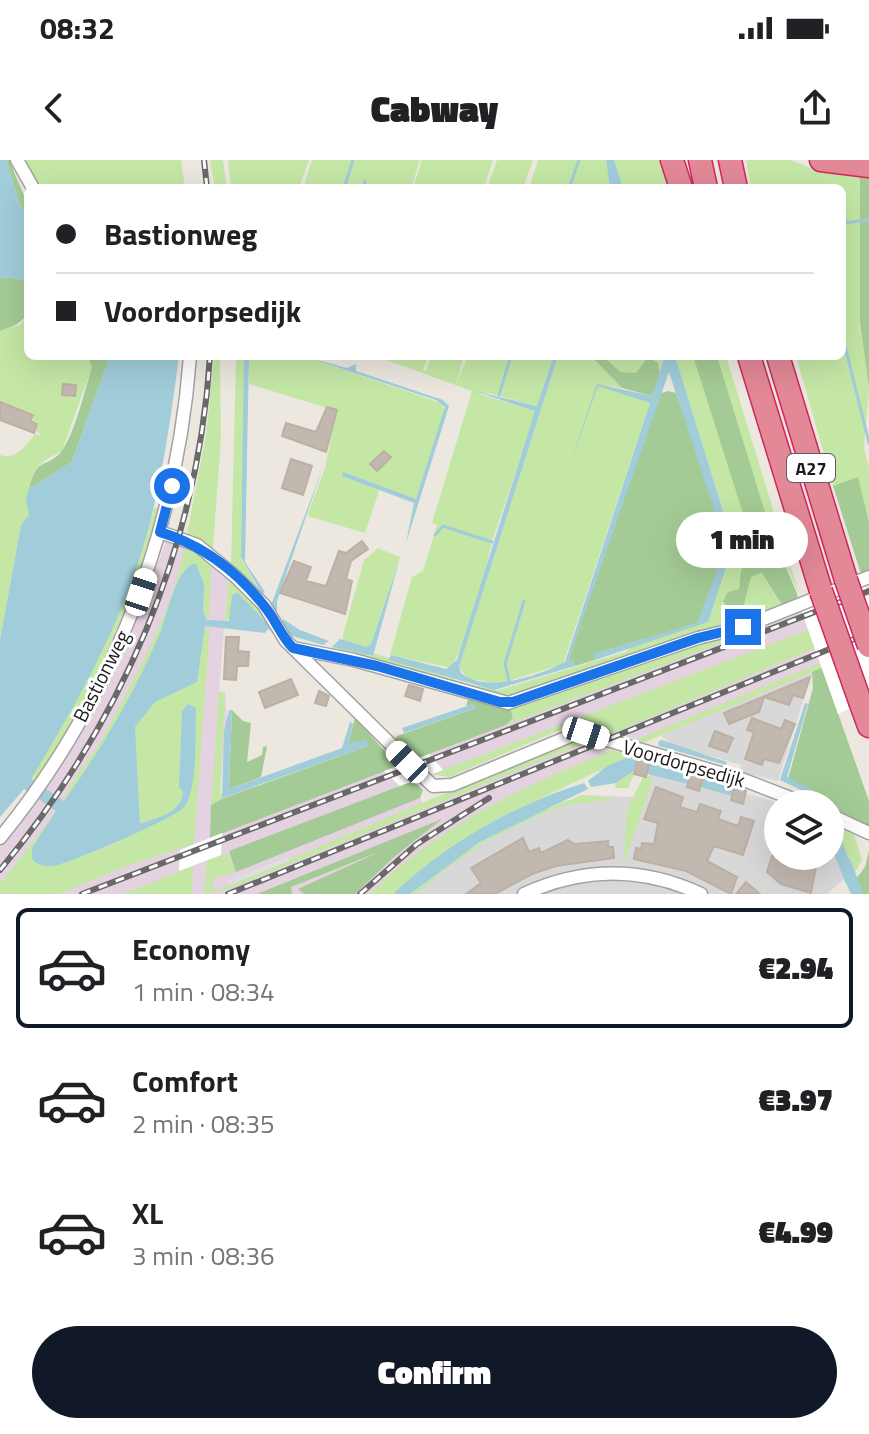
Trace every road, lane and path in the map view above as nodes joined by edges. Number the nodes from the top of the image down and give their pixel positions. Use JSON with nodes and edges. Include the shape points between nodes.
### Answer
{"nodes":[{"id":1,"x":17,"y":160,"type":"edge"},
{"id":2,"x":672,"y":160,"type":"edge"},
{"id":3,"x":700,"y":160,"type":"edge"},
{"id":4,"x":730,"y":160,"type":"edge"},
{"id":5,"x":821,"y":160,"type":"edge"},
{"id":6,"x":869,"y":166,"type":"edge"},
{"id":7,"x":31,"y":184,"type":"edge"},
{"id":8,"x":680,"y":184,"type":"edge"},
{"id":9,"x":705,"y":184,"type":"edge"},
{"id":10,"x":735,"y":184,"type":"edge"},
{"id":11,"x":190,"y":360,"type":"edge"},
{"id":12,"x":750,"y":360,"type":"edge"},
{"id":13,"x":779,"y":360,"type":"edge"},
{"id":14,"x":160,"y":532,"type":"junction"},
{"id":15,"x":858,"y":578,"type":"edge"},
{"id":16,"x":869,"y":646,"type":"edge"},
{"id":17,"x":293,"y":648,"type":"junction"},
{"id":18,"x":869,"y":726,"type":"edge"},
{"id":19,"x":770,"y":790,"type":"edge"},
{"id":20,"x":844,"y":821,"type":"edge"},
{"id":21,"x":869,"y":833,"type":"edge"},
{"id":22,"x":0,"y":838,"type":"edge"},
{"id":23,"x":524,"y":894,"type":"edge"},
{"id":24,"x":701,"y":894,"type":"edge"}],
"edges":[{"from":1,"to":7,"type":"street"},
{"from":2,"to":8,"type":"highway"},
{"from":3,"to":9,"type":"highway"},
{"from":4,"to":10,"type":"highway"},
{"from":5,"to":6,"type":"highway"},
{"from":11,"to":14,"type":"street","name":"Bastionweg","via":[[180,446]]},
{"from":12,"to":18,"type":"highway","number":"A27","bridge":true},
{"from":13,"to":15,"type":"highway","number":"A27"},
{"from":14,"to":17,"type":"street","name":"Voordorpsedijk","via":[[207,552],[264,605]]},
{"from":14,"to":22,"type":"street","name":"Bastionweg","via":[[109,666],[36,790]]},
{"from":15,"to":16,"type":"highway","number":"A27","bridge":true},
{"from":15,"to":17,"type":"street","via":[[743,627],[508,703]]},
{"from":17,"to":19,"type":"street","name":"Voordorpsedijk","via":[[435,787],[452,785],[580,732]]},
{"from":20,"to":21,"type":"street"},
{"from":23,"to":24,"type":"street","via":[[570,877],[619,872]]}]}
